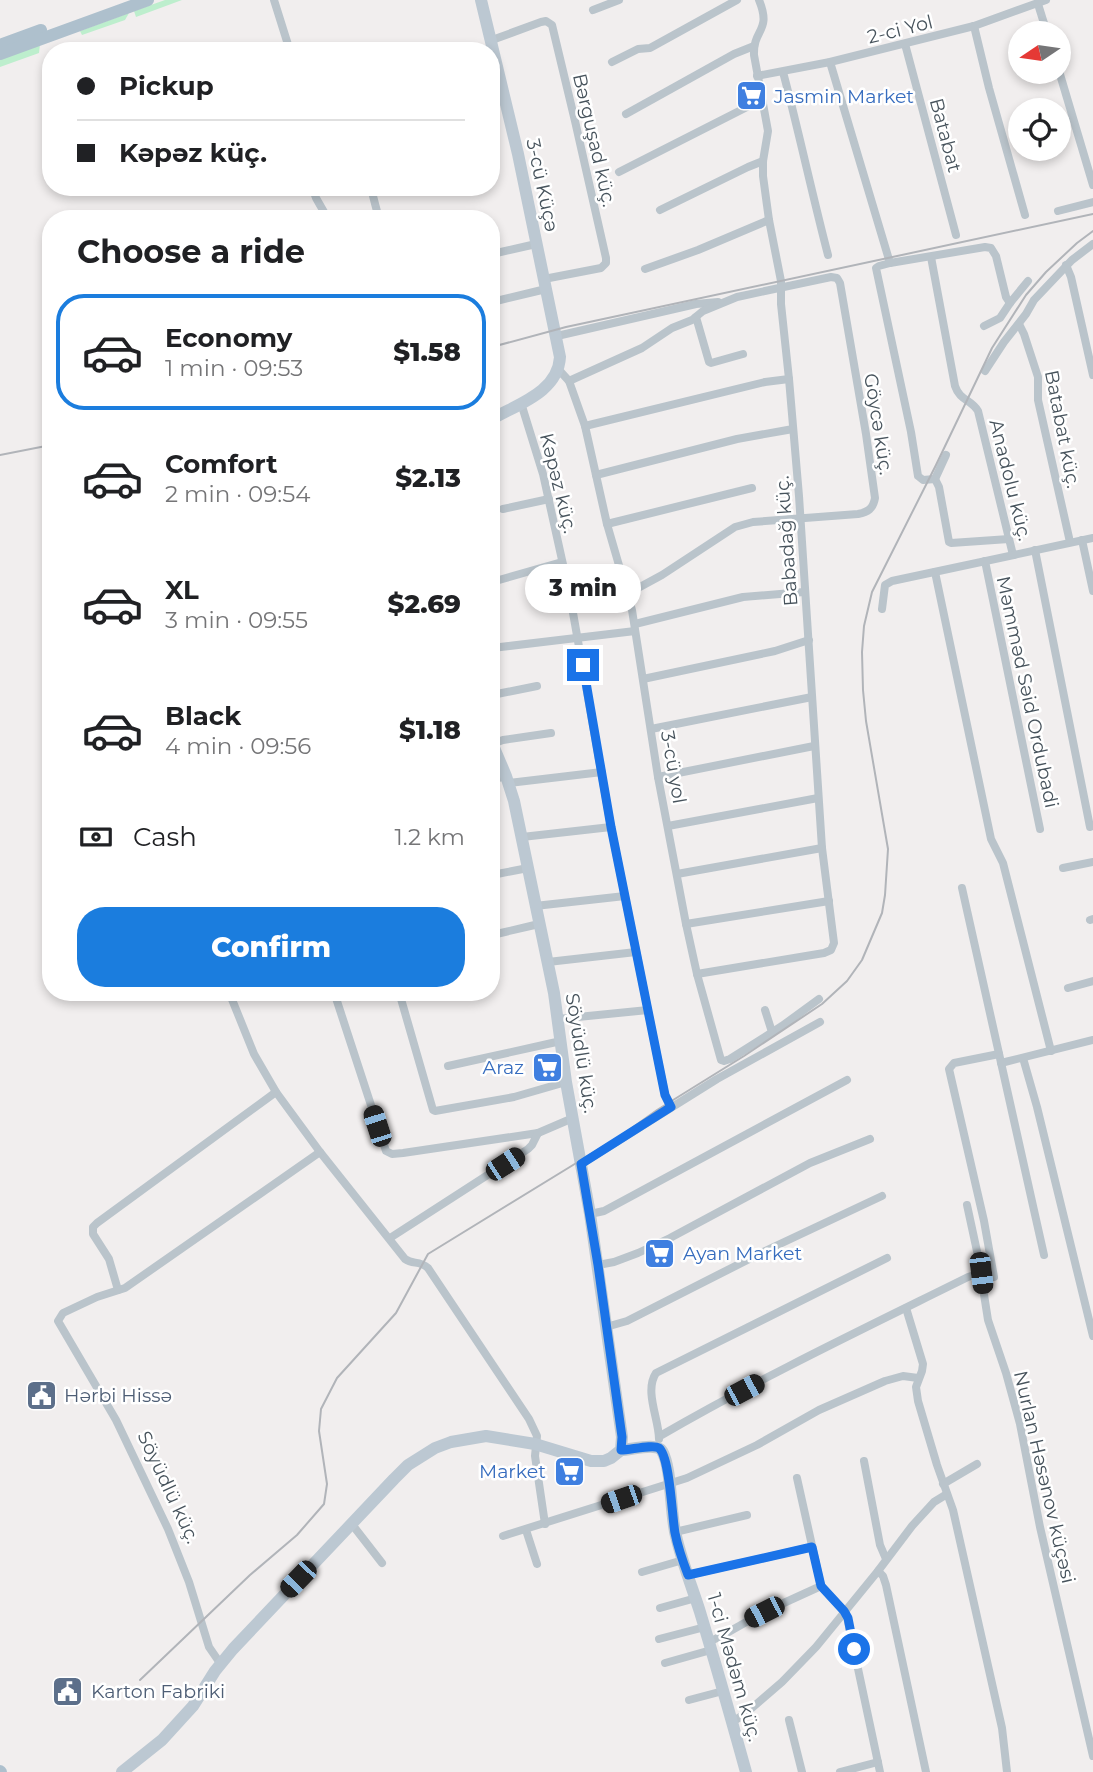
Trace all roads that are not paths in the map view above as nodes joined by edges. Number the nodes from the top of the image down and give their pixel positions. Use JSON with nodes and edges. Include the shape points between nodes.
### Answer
{"nodes":[{"id":1,"x":123,"y":0,"type":"edge"},
{"id":2,"x":148,"y":0,"type":"edge"},
{"id":3,"x":274,"y":0,"type":"edge"},
{"id":4,"x":619,"y":0,"type":"edge"},
{"id":5,"x":737,"y":0,"type":"edge"},
{"id":6,"x":759,"y":0,"type":"edge"},
{"id":7,"x":1042,"y":2,"type":"edge"},
{"id":8,"x":482,"y":4,"type":"edge"},
{"id":9,"x":593,"y":10,"type":"dead end"},
{"id":10,"x":1045,"y":21,"type":"edge"},
{"id":11,"x":974,"y":26,"type":"junction"},
{"id":12,"x":492,"y":40,"type":"joint"},
{"id":13,"x":287,"y":42,"type":"edge"},
{"id":14,"x":905,"y":44,"type":"junction"},
{"id":15,"x":0,"y":45,"type":"edge"},
{"id":16,"x":754,"y":46,"type":"junction"},
{"id":17,"x":0,"y":54,"type":"edge"},
{"id":18,"x":612,"y":62,"type":"dead end"},
{"id":19,"x":830,"y":62,"type":"junction"},
{"id":20,"x":783,"y":72,"type":"junction"},
{"id":21,"x":500,"y":75,"type":"edge"},
{"id":22,"x":757,"y":76,"type":"junction"},
{"id":23,"x":1063,"y":84,"type":"edge"},
{"id":24,"x":761,"y":102,"type":"junction"},
{"id":25,"x":626,"y":114,"type":"dead end"},
{"id":26,"x":763,"y":161,"type":"junction"},
{"id":27,"x":619,"y":172,"type":"dead end"},
{"id":28,"x":1093,"y":185,"type":"edge"},
{"id":29,"x":373,"y":196,"type":"dead end"},
{"id":30,"x":1093,"y":202,"type":"edge"},
{"id":31,"x":377,"y":210,"type":"edge"},
{"id":32,"x":660,"y":210,"type":"dead end"},
{"id":33,"x":1058,"y":211,"type":"dead end"},
{"id":34,"x":1025,"y":215,"type":"dead end"},
{"id":35,"x":769,"y":219,"type":"junction"},
{"id":36,"x":956,"y":235,"type":"dead end"},
{"id":37,"x":536,"y":244,"type":"junction"},
{"id":38,"x":1093,"y":244,"type":"edge"},
{"id":39,"x":500,"y":252,"type":"edge"},
{"id":40,"x":828,"y":255,"type":"dead end"},
{"id":41,"x":931,"y":257,"type":"junction"},
{"id":42,"x":890,"y":262,"type":"junction"},
{"id":43,"x":1066,"y":265,"type":"junction"},
{"id":44,"x":645,"y":269,"type":"dead end"},
{"id":45,"x":1028,"y":282,"type":"dead end"},
{"id":46,"x":545,"y":284,"type":"junction"},
{"id":47,"x":781,"y":286,"type":"junction"},
{"id":48,"x":500,"y":299,"type":"edge"},
{"id":49,"x":726,"y":301,"type":"junction"},
{"id":50,"x":1010,"y":303,"type":"junction"},
{"id":51,"x":696,"y":317,"type":"junction"},
{"id":52,"x":1019,"y":324,"type":"junction"},
{"id":53,"x":984,"y":326,"type":"dead end"},
{"id":54,"x":557,"y":336,"type":"junction"},
{"id":55,"x":743,"y":354,"type":"dead end"},
{"id":56,"x":559,"y":370,"type":"junction"},
{"id":57,"x":985,"y":371,"type":"dead end"},
{"id":58,"x":1093,"y":375,"type":"edge"},
{"id":59,"x":789,"y":379,"type":"junction"},
{"id":60,"x":569,"y":381,"type":"junction"},
{"id":61,"x":522,"y":403,"type":"junction"},
{"id":62,"x":500,"y":415,"type":"edge"},
{"id":63,"x":585,"y":426,"type":"junction"},
{"id":64,"x":793,"y":429,"type":"junction"},
{"id":65,"x":946,"y":455,"type":"dead end"},
{"id":66,"x":596,"y":475,"type":"junction"},
{"id":67,"x":935,"y":480,"type":"junction"},
{"id":68,"x":752,"y":488,"type":"dead end"},
{"id":69,"x":549,"y":499,"type":"junction"},
{"id":70,"x":503,"y":509,"type":"dead end"},
{"id":71,"x":800,"y":518,"type":"junction"},
{"id":72,"x":607,"y":524,"type":"junction"},
{"id":73,"x":1093,"y":538,"type":"edge"},
{"id":74,"x":1009,"y":539,"type":"junction"},
{"id":75,"x":1082,"y":540,"type":"junction"},
{"id":76,"x":1070,"y":542,"type":"junction"},
{"id":77,"x":1035,"y":550,"type":"junction"},
{"id":78,"x":1013,"y":555,"type":"junction"},
{"id":79,"x":985,"y":561,"type":"junction"},
{"id":80,"x":562,"y":562,"type":"junction"},
{"id":81,"x":935,"y":572,"type":"junction"},
{"id":82,"x":500,"y":580,"type":"edge"},
{"id":83,"x":1093,"y":591,"type":"edge"},
{"id":84,"x":804,"y":592,"type":"junction"},
{"id":85,"x":627,"y":594,"type":"junction"},
{"id":86,"x":882,"y":609,"type":"dead end"},
{"id":87,"x":635,"y":628,"type":"junction"},
{"id":88,"x":578,"y":639,"type":"junction"},
{"id":89,"x":809,"y":640,"type":"junction"},
{"id":90,"x":500,"y":647,"type":"edge"},
{"id":91,"x":643,"y":679,"type":"junction"},
{"id":92,"x":537,"y":686,"type":"dead end"},
{"id":93,"x":500,"y":693,"type":"edge"},
{"id":94,"x":812,"y":696,"type":"junction"},
{"id":95,"x":652,"y":729,"type":"junction"},
{"id":96,"x":551,"y":733,"type":"dead end"},
{"id":97,"x":500,"y":741,"type":"edge"},
{"id":98,"x":814,"y":746,"type":"junction"},
{"id":99,"x":500,"y":762,"type":"edge"},
{"id":100,"x":602,"y":772,"type":"junction"},
{"id":101,"x":658,"y":777,"type":"junction"},
{"id":102,"x":500,"y":779,"type":"edge"},
{"id":103,"x":507,"y":779,"type":"junction"},
{"id":104,"x":818,"y":798,"type":"junction"},
{"id":105,"x":668,"y":826,"type":"junction"},
{"id":106,"x":611,"y":827,"type":"junction"},
{"id":107,"x":1090,"y":827,"type":"dead end"},
{"id":108,"x":1040,"y":829,"type":"dead end"},
{"id":109,"x":522,"y":837,"type":"junction"},
{"id":110,"x":822,"y":848,"type":"junction"},
{"id":111,"x":1093,"y":862,"type":"edge"},
{"id":112,"x":528,"y":868,"type":"junction"},
{"id":113,"x":1063,"y":868,"type":"dead end"},
{"id":114,"x":500,"y":873,"type":"edge"},
{"id":115,"x":677,"y":874,"type":"junction"},
{"id":116,"x":962,"y":888,"type":"dead end"},
{"id":117,"x":625,"y":896,"type":"junction"},
{"id":118,"x":829,"y":901,"type":"junction"},
{"id":119,"x":535,"y":906,"type":"junction"},
{"id":120,"x":539,"y":924,"type":"junction"},
{"id":121,"x":686,"y":924,"type":"junction"},
{"id":122,"x":500,"y":932,"type":"edge"},
{"id":123,"x":636,"y":952,"type":"junction"},
{"id":124,"x":548,"y":962,"type":"junction"},
{"id":125,"x":697,"y":974,"type":"junction"},
{"id":126,"x":1093,"y":981,"type":"edge"},
{"id":127,"x":1068,"y":988,"type":"dead end"},
{"id":128,"x":819,"y":999,"type":"dead end"},
{"id":129,"x":233,"y":1001,"type":"edge"},
{"id":130,"x":337,"y":1001,"type":"edge"},
{"id":131,"x":402,"y":1001,"type":"edge"},
{"id":132,"x":648,"y":1010,"type":"junction"},
{"id":133,"x":765,"y":1010,"type":"dead end"},
{"id":134,"x":558,"y":1019,"type":"junction"},
{"id":135,"x":820,"y":1022,"type":"dead end"},
{"id":136,"x":772,"y":1032,"type":"junction"},
{"id":137,"x":1093,"y":1040,"type":"edge"},
{"id":138,"x":561,"y":1041,"type":"junction"},
{"id":139,"x":1051,"y":1051,"type":"junction"},
{"id":140,"x":1023,"y":1058,"type":"junction"},
{"id":141,"x":1000,"y":1059,"type":"junction"},
{"id":142,"x":448,"y":1066,"type":"dead end"},
{"id":143,"x":847,"y":1080,"type":"dead end"},
{"id":144,"x":566,"y":1082,"type":"junction"},
{"id":145,"x":276,"y":1092,"type":"junction"},
{"id":146,"x":671,"y":1107,"type":"junction"},
{"id":147,"x":573,"y":1118,"type":"junction"},
{"id":148,"x":538,"y":1133,"type":"junction"},
{"id":149,"x":870,"y":1139,"type":"dead end"},
{"id":150,"x":320,"y":1152,"type":"junction"},
{"id":151,"x":581,"y":1164,"type":"junction"},
{"id":152,"x":882,"y":1196,"type":"dead end"},
{"id":153,"x":967,"y":1205,"type":"dead end"},
{"id":154,"x":590,"y":1214,"type":"junction"},
{"id":155,"x":390,"y":1238,"type":"junction"},
{"id":156,"x":1044,"y":1255,"type":"dead end"},
{"id":157,"x":887,"y":1258,"type":"dead end"},
{"id":158,"x":598,"y":1265,"type":"junction"},
{"id":159,"x":981,"y":1273,"type":"junction"},
{"id":160,"x":994,"y":1277,"type":"dead end"},
{"id":161,"x":118,"y":1290,"type":"junction"},
{"id":162,"x":906,"y":1308,"type":"junction"},
{"id":163,"x":606,"y":1327,"type":"junction"},
{"id":164,"x":1093,"y":1336,"type":"edge"},
{"id":165,"x":918,"y":1378,"type":"junction"},
{"id":166,"x":659,"y":1441,"type":"junction"},
{"id":167,"x":535,"y":1444,"type":"junction"},
{"id":168,"x":621,"y":1450,"type":"junction"},
{"id":169,"x":864,"y":1461,"type":"dead end"},
{"id":170,"x":977,"y":1464,"type":"dead end"},
{"id":171,"x":797,"y":1478,"type":"dead end"},
{"id":172,"x":669,"y":1483,"type":"junction"},
{"id":173,"x":943,"y":1484,"type":"junction"},
{"id":174,"x":947,"y":1494,"type":"junction"},
{"id":175,"x":747,"y":1515,"type":"dead end"},
{"id":176,"x":351,"y":1523,"type":"junction"},
{"id":177,"x":545,"y":1524,"type":"junction"},
{"id":178,"x":526,"y":1530,"type":"junction"},
{"id":179,"x":675,"y":1532,"type":"junction"},
{"id":180,"x":503,"y":1536,"type":"dead end"},
{"id":181,"x":812,"y":1547,"type":"junction"},
{"id":182,"x":886,"y":1559,"type":"junction"},
{"id":183,"x":682,"y":1560,"type":"junction"},
{"id":184,"x":382,"y":1563,"type":"dead end"},
{"id":185,"x":537,"y":1564,"type":"dead end"},
{"id":186,"x":878,"y":1570,"type":"junction"},
{"id":187,"x":642,"y":1572,"type":"dead end"},
{"id":188,"x":688,"y":1575,"type":"junction"},
{"id":189,"x":821,"y":1586,"type":"junction"},
{"id":190,"x":696,"y":1598,"type":"junction"},
{"id":191,"x":660,"y":1608,"type":"dead end"},
{"id":192,"x":844,"y":1611,"type":"junction"},
{"id":193,"x":705,"y":1628,"type":"junction"},
{"id":194,"x":659,"y":1639,"type":"dead end"},
{"id":195,"x":710,"y":1646,"type":"junction"},
{"id":196,"x":220,"y":1663,"type":"junction"},
{"id":197,"x":665,"y":1663,"type":"dead end"},
{"id":198,"x":723,"y":1691,"type":"junction"},
{"id":199,"x":689,"y":1700,"type":"dead end"},
{"id":200,"x":789,"y":1720,"type":"dead end"},
{"id":201,"x":732,"y":1722,"type":"junction"},
{"id":202,"x":1093,"y":1756,"type":"edge"},
{"id":203,"x":878,"y":1762,"type":"junction"},
{"id":204,"x":122,"y":1772,"type":"edge"},
{"id":205,"x":746,"y":1772,"type":"edge"},
{"id":206,"x":802,"y":1772,"type":"edge"},
{"id":207,"x":839,"y":1772,"type":"edge"},
{"id":208,"x":880,"y":1772,"type":"edge"},
{"id":209,"x":926,"y":1772,"type":"edge"},
{"id":210,"x":1007,"y":1772,"type":"edge"}],
"edges":[{"from":1,"to":15,"type":"main road"},
{"from":2,"to":17,"type":"main road"},
{"from":3,"to":13,"type":"street"},
{"from":4,"to":9,"type":"street"},
{"from":5,"to":18,"type":"street","via":[[650,48]]},
{"from":6,"to":16,"type":"street","name":"Babadağ küç.","via":[[765,18]]},
{"from":7,"to":10,"type":"street"},
{"from":7,"to":11,"type":"street","name":"2-ci Yol"},
{"from":8,"to":12,"type":"street","name":"3-cü Küçə"},
{"from":11,"to":14,"type":"street","name":"2-ci Yol"},
{"from":11,"to":34,"type":"street"},
{"from":12,"to":46,"type":"street","name":"Bərguşad küç.","via":[[541,22],[552,25],[606,258],[601,268]]},
{"from":14,"to":19,"type":"street","name":"2-ci Yol"},
{"from":14,"to":36,"type":"street","name":"Batabat"},
{"from":16,"to":22,"type":"street","name":"Babadağ küç."},
{"from":16,"to":25,"type":"street"},
{"from":19,"to":20,"type":"street","name":"2-ci Yol"},
{"from":19,"to":42,"type":"street"},
{"from":20,"to":22,"type":"street","name":"2-ci Yol"},
{"from":20,"to":40,"type":"street"},
{"from":21,"to":37,"type":"street","name":"3-cü Küçə"},
{"from":22,"to":24,"type":"street","name":"Babadağ küç."},
{"from":23,"to":28,"type":"street"},
{"from":24,"to":26,"type":"street","name":"Babadağ küç.","via":[[768,131]]},
{"from":24,"to":27,"type":"street"},
{"from":26,"to":32,"type":"street"},
{"from":26,"to":35,"type":"street","name":"Babadağ küç."},
{"from":29,"to":31,"type":"street"},
{"from":30,"to":33,"type":"street"},
{"from":35,"to":44,"type":"street"},
{"from":35,"to":47,"type":"street","name":"Babadağ küç."},
{"from":37,"to":39,"type":"street"},
{"from":37,"to":46,"type":"street","name":"3-cü Küçə"},
{"from":38,"to":43,"type":"street"},
{"from":41,"to":42,"type":"street"},
{"from":41,"to":50,"type":"street","via":[[990,248]]},
{"from":41,"to":74,"type":"street","name":"Anadolu küç.","via":[[955,386],[978,411]]},
{"from":42,"to":67,"type":"street","via":[[876,268],[918,476]]},
{"from":43,"to":52,"type":"street"},
{"from":43,"to":58,"type":"street"},
{"from":45,"to":50,"type":"street"},
{"from":46,"to":48,"type":"street"},
{"from":46,"to":54,"type":"street","name":"3-cü Küçə"},
{"from":47,"to":49,"type":"street"},
{"from":47,"to":59,"type":"street","name":"Babadağ küç."},
{"from":47,"to":71,"type":"street","name":"Göycə küç.","via":[[831,276],[842,289],[874,498],[873,506],[864,513]]},
{"from":49,"to":51,"type":"street"},
{"from":49,"to":54,"type":"street"},
{"from":50,"to":53,"type":"street","via":[[1000,318]]},
{"from":51,"to":55,"type":"street","via":[[709,362]]},
{"from":51,"to":60,"type":"street"},
{"from":52,"to":57,"type":"street"},
{"from":52,"to":76,"type":"street","name":"Batabat küç.","via":[[1038,377],[1038,400]]},
{"from":54,"to":56,"type":"street","name":"3-cü Küçə"},
{"from":56,"to":60,"type":"street","name":"3-cü yol"},
{"from":56,"to":61,"type":"street","via":[[545,389]]},
{"from":59,"to":63,"type":"street"},
{"from":59,"to":64,"type":"street","name":"Babadağ küç."},
{"from":60,"to":63,"type":"street","name":"3-cü yol"},
{"from":61,"to":62,"type":"street"},
{"from":61,"to":69,"type":"street","name":"Kəpəz küç."},
{"from":63,"to":66,"type":"street","name":"3-cü yol"},
{"from":64,"to":66,"type":"street"},
{"from":64,"to":71,"type":"street","name":"Babadağ küç."},
{"from":65,"to":67,"type":"street"},
{"from":66,"to":72,"type":"street","name":"3-cü yol"},
{"from":67,"to":74,"type":"street","via":[[949,542]]},
{"from":68,"to":72,"type":"street"},
{"from":69,"to":70,"type":"street"},
{"from":69,"to":80,"type":"street","name":"Kəpəz küç."},
{"from":71,"to":84,"type":"street","name":"Babadağ küç."},
{"from":71,"to":85,"type":"street","via":[[735,527]]},
{"from":72,"to":85,"type":"street","name":"3-cü yol"},
{"from":73,"to":75,"type":"street"},
{"from":74,"to":78,"type":"street","name":"Anadolu küç."},
{"from":75,"to":76,"type":"street"},
{"from":75,"to":83,"type":"street"},
{"from":76,"to":77,"type":"street"},
{"from":77,"to":78,"type":"street"},
{"from":77,"to":107,"type":"street"},
{"from":78,"to":79,"type":"street"},
{"from":79,"to":81,"type":"street"},
{"from":79,"to":108,"type":"street","name":"Məmməd Səid Ordubadi"},
{"from":80,"to":82,"type":"street"},
{"from":80,"to":88,"type":"street","name":"Kəpəz küç."},
{"from":81,"to":86,"type":"street","via":[[887,583]]},
{"from":81,"to":139,"type":"street","via":[[991,839],[1004,870]]},
{"from":84,"to":87,"type":"street","via":[[743,597]]},
{"from":84,"to":89,"type":"street","name":"Babadağ küç."},
{"from":85,"to":87,"type":"street","name":"3-cü yol"},
{"from":87,"to":88,"type":"street"},
{"from":87,"to":91,"type":"street","name":"3-cü yol"},
{"from":88,"to":90,"type":"street"},
{"from":88,"to":100,"type":"street","name":"Kəpəz küç."},
{"from":89,"to":91,"type":"street"},
{"from":89,"to":94,"type":"street","name":"Babadağ küç."},
{"from":91,"to":95,"type":"street","name":"3-cü yol"},
{"from":92,"to":93,"type":"street"},
{"from":94,"to":95,"type":"street"},
{"from":94,"to":98,"type":"street","name":"Babadağ küç."},
{"from":95,"to":101,"type":"street","name":"3-cü yol"},
{"from":96,"to":97,"type":"street"},
{"from":98,"to":101,"type":"street"},
{"from":98,"to":104,"type":"street","name":"Babadağ küç."},
{"from":99,"to":103,"type":"street","name":"Söyüdlü küç."},
{"from":100,"to":103,"type":"street"},
{"from":100,"to":106,"type":"street","name":"Kəpəz küç."},
{"from":101,"to":105,"type":"street","name":"3-cü yol"},
{"from":102,"to":103,"type":"street"},
{"from":103,"to":109,"type":"street","name":"Söyüdlü küç."},
{"from":104,"to":105,"type":"street"},
{"from":104,"to":110,"type":"street","name":"Babadağ küç."},
{"from":105,"to":115,"type":"street","name":"3-cü yol"},
{"from":106,"to":109,"type":"street"},
{"from":106,"to":117,"type":"street","name":"Kəpəz küç."},
{"from":109,"to":112,"type":"street","name":"Söyüdlü küç."},
{"from":110,"to":115,"type":"street"},
{"from":110,"to":118,"type":"street","name":"Babadağ küç."},
{"from":111,"to":113,"type":"street"},
{"from":112,"to":114,"type":"street"},
{"from":112,"to":119,"type":"street","name":"Söyüdlü küç."},
{"from":115,"to":121,"type":"street","name":"3-cü yol"},
{"from":116,"to":141,"type":"street"},
{"from":117,"to":119,"type":"street"},
{"from":117,"to":123,"type":"street","name":"Kəpəz küç."},
{"from":118,"to":121,"type":"street"},
{"from":118,"to":125,"type":"street","name":"Babadağ küç.","via":[[831,950]]},
{"from":119,"to":120,"type":"street","name":"Söyüdlü küç."},
{"from":120,"to":122,"type":"street"},
{"from":120,"to":124,"type":"street","name":"Söyüdlü küç."},
{"from":121,"to":125,"type":"street","name":"3-cü yol"},
{"from":123,"to":124,"type":"street"},
{"from":123,"to":132,"type":"street","name":"Kəpəz küç."},
{"from":124,"to":134,"type":"street","name":"Söyüdlü küç."},
{"from":125,"to":136,"type":"street","name":"3-cü yol","via":[[722,1061]]},
{"from":126,"to":127,"type":"street"},
{"from":128,"to":136,"type":"street","name":"3-cü yol"},
{"from":129,"to":145,"type":"street","via":[[254,1054]]},
{"from":130,"to":148,"type":"street","via":[[388,1152]]},
{"from":131,"to":144,"type":"street","via":[[435,1111]]},
{"from":132,"to":134,"type":"street"},
{"from":132,"to":146,"type":"street","name":"Kəpəz küç."},
{"from":133,"to":136,"type":"street"},
{"from":134,"to":138,"type":"street","name":"Söyüdlü küç."},
{"from":135,"to":146,"type":"street"},
{"from":137,"to":139,"type":"street"},
{"from":138,"to":142,"type":"street"},
{"from":138,"to":144,"type":"street","name":"Söyüdlü küç."},
{"from":139,"to":140,"type":"street"},
{"from":140,"to":141,"type":"street"},
{"from":140,"to":164,"type":"street"},
{"from":141,"to":156,"type":"street"},
{"from":141,"to":160,"type":"street","via":[[954,1063],[949,1069]]},
{"from":143,"to":154,"type":"street"},
{"from":144,"to":147,"type":"street","name":"Söyüdlü küç."},
{"from":145,"to":150,"type":"street"},
{"from":145,"to":161,"type":"street","via":[[93,1227]]},
{"from":146,"to":151,"type":"street"},
{"from":147,"to":148,"type":"street"},
{"from":147,"to":151,"type":"street","name":"Söyüdlü küç."},
{"from":148,"to":155,"type":"street","via":[[528,1149]]},
{"from":149,"to":158,"type":"street","via":[[810,1163],[638,1253]]},
{"from":150,"to":155,"type":"street"},
{"from":150,"to":161,"type":"street","name":"Söyüdlü küç."},
{"from":151,"to":154,"type":"street","name":"Söyüdlü küç."},
{"from":152,"to":163,"type":"street","via":[[627,1321]]},
{"from":153,"to":159,"type":"street","name":"Nurlan Həsənov küçəsi"},
{"from":154,"to":158,"type":"street","name":"Söyüdlü küç."},
{"from":155,"to":167,"type":"street","via":[[405,1259],[428,1268],[529,1419],[537,1436]]},
{"from":157,"to":166,"type":"street","via":[[656,1373],[652,1391]]},
{"from":158,"to":163,"type":"street","name":"Söyüdlü küç."},
{"from":159,"to":162,"type":"street"},
{"from":159,"to":202,"type":"street","name":"Nurlan Həsənov küçəsi","via":[[989,1320],[1020,1424]]},
{"from":161,"to":196,"type":"street","name":"Söyüdlü küç.","via":[[63,1313],[58,1321],[116,1420],[162,1517],[181,1558],[209,1647]]},
{"from":162,"to":165,"type":"street","via":[[923,1364]]},
{"from":162,"to":166,"type":"street","via":[[723,1401]]},
{"from":163,"to":168,"type":"street","name":"Söyüdlü küç."},
{"from":165,"to":172,"type":"street","via":[[885,1381],[702,1472]]},
{"from":165,"to":173,"type":"street","via":[[918,1401]]},
{"from":166,"to":168,"type":"street"},
{"from":166,"to":172,"type":"street","name":"1-ci Mədəm küç."},
{"from":167,"to":168,"type":"street","via":[[598,1462]]},
{"from":167,"to":176,"type":"street","via":[[486,1436],[451,1441],[408,1465]]},
{"from":167,"to":177,"type":"street"},
{"from":169,"to":182,"type":"street"},
{"from":170,"to":173,"type":"street"},
{"from":171,"to":181,"type":"street"},
{"from":172,"to":177,"type":"street"},
{"from":172,"to":179,"type":"street","name":"1-ci Mədəm küç."},
{"from":173,"to":174,"type":"street"},
{"from":174,"to":182,"type":"street","via":[[925,1512]]},
{"from":174,"to":210,"type":"street","via":[[1002,1728]]},
{"from":175,"to":179,"type":"street"},
{"from":176,"to":184,"type":"street"},
{"from":176,"to":196,"type":"street"},
{"from":177,"to":178,"type":"street"},
{"from":178,"to":180,"type":"street"},
{"from":178,"to":185,"type":"street"},
{"from":179,"to":183,"type":"street","name":"1-ci Mədəm küç."},
{"from":181,"to":188,"type":"street"},
{"from":181,"to":189,"type":"street"},
{"from":182,"to":186,"type":"street"},
{"from":183,"to":187,"type":"street"},
{"from":183,"to":188,"type":"street","name":"1-ci Mədəm küç."},
{"from":186,"to":192,"type":"street"},
{"from":186,"to":209,"type":"street","via":[[886,1585]]},
{"from":188,"to":190,"type":"street","name":"1-ci Mədəm küç."},
{"from":189,"to":192,"type":"street"},
{"from":189,"to":195,"type":"street","via":[[764,1612]]},
{"from":190,"to":191,"type":"street"},
{"from":190,"to":193,"type":"street","name":"1-ci Mədəm küç."},
{"from":192,"to":201,"type":"street","via":[[782,1682]]},
{"from":192,"to":203,"type":"street"},
{"from":193,"to":194,"type":"street"},
{"from":193,"to":195,"type":"street","name":"1-ci Mədəm küç."},
{"from":195,"to":197,"type":"street"},
{"from":195,"to":198,"type":"street","name":"1-ci Mədəm küç."},
{"from":196,"to":204,"type":"street","via":[[172,1729]]},
{"from":198,"to":199,"type":"street"},
{"from":198,"to":201,"type":"street","name":"1-ci Mədəm küç."},
{"from":200,"to":206,"type":"street"},
{"from":201,"to":205,"type":"street","name":"1-ci Mədəm küç."},
{"from":203,"to":207,"type":"street"},
{"from":203,"to":208,"type":"street"}]}
